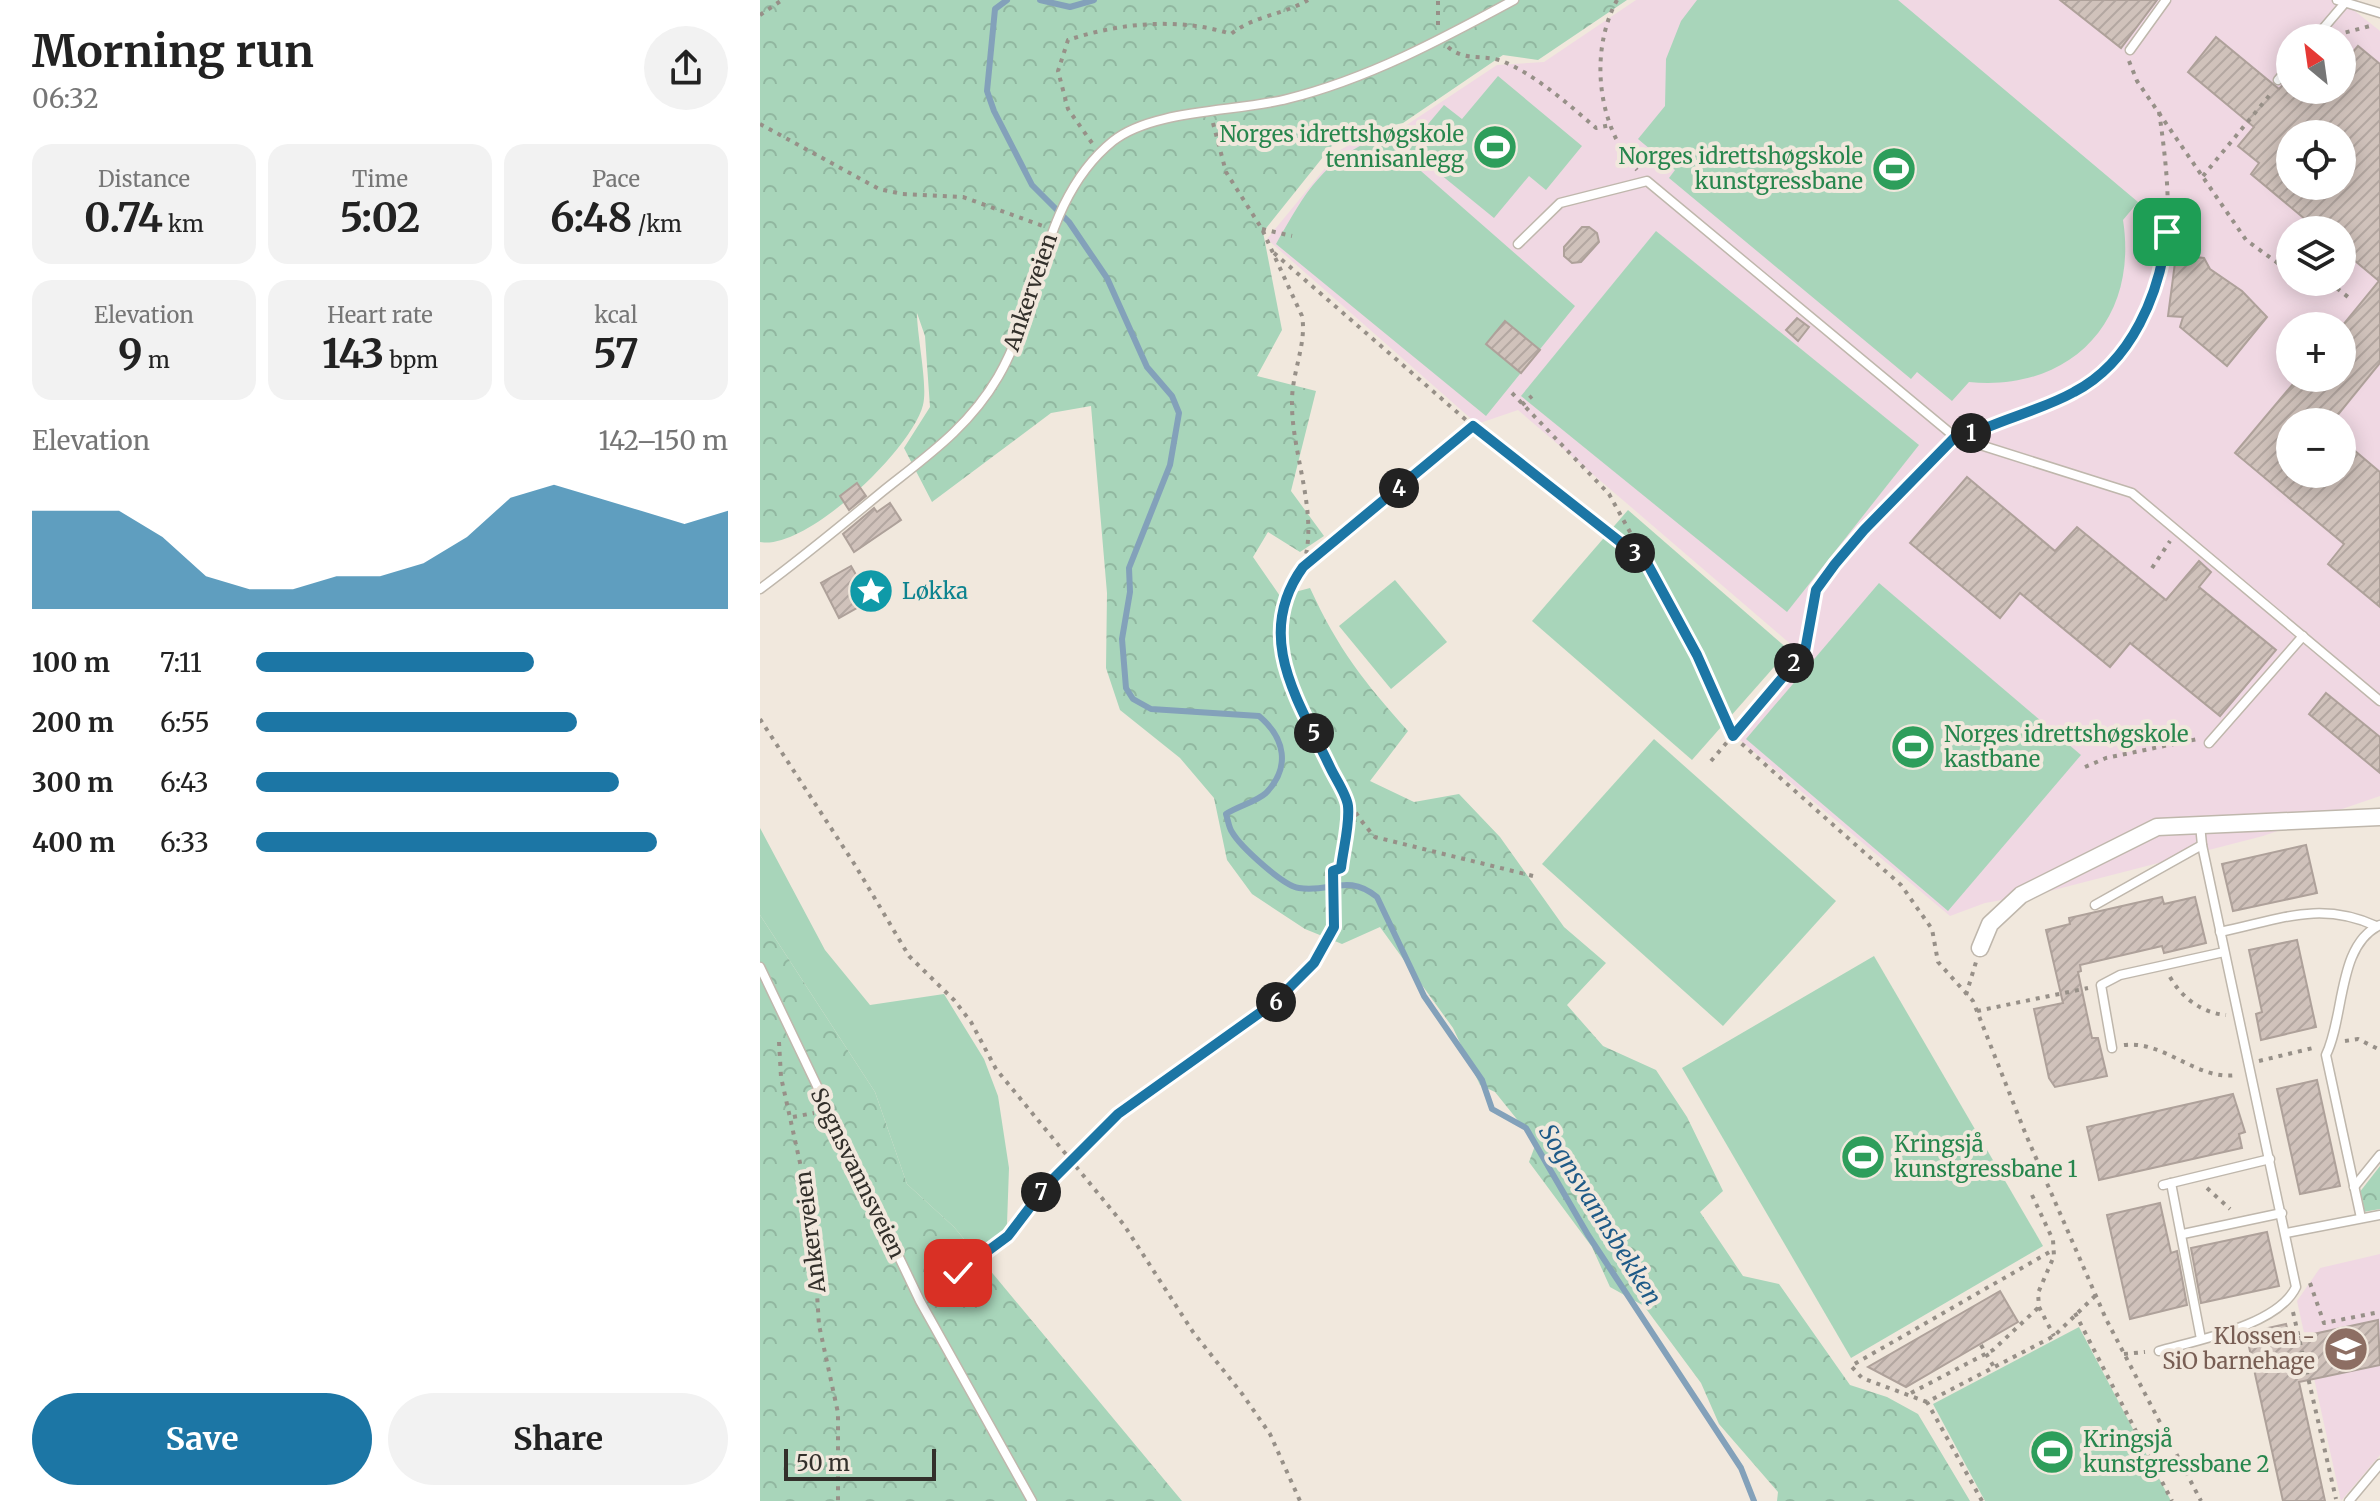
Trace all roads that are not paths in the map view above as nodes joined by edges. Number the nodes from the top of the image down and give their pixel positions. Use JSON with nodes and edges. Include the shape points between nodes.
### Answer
{"nodes":[{"id":1,"x":1514,"y":0,"type":"edge"},
{"id":2,"x":2166,"y":0,"type":"edge"},
{"id":3,"x":2340,"y":2,"type":"edge"},
{"id":4,"x":2380,"y":13,"type":"edge"},
{"id":5,"x":2325,"y":24,"type":"edge"},
{"id":6,"x":2130,"y":50,"type":"road end"},
{"id":7,"x":1518,"y":244,"type":"dead end"},
{"id":8,"x":1957,"y":438,"type":"junction"},
{"id":9,"x":760,"y":589,"type":"edge"},
{"id":10,"x":1811,"y":608,"type":"road end"},
{"id":11,"x":2303,"y":636,"type":"junction"},
{"id":12,"x":2380,"y":701,"type":"edge"},
{"id":13,"x":2209,"y":743,"type":"dead end"},
{"id":14,"x":2380,"y":817,"type":"edge"},
{"id":15,"x":2200,"y":824,"type":"junction"},
{"id":16,"x":2202,"y":845,"type":"junction"},
{"id":17,"x":2095,"y":905,"type":"dead end"},
{"id":18,"x":2378,"y":926,"type":"edge"},
{"id":19,"x":2220,"y":932,"type":"junction"},
{"id":20,"x":1980,"y":948,"type":"road end"},
{"id":21,"x":2224,"y":952,"type":"junction"},
{"id":22,"x":760,"y":967,"type":"edge"},
{"id":23,"x":2112,"y":1048,"type":"road end"},
{"id":24,"x":2380,"y":1155,"type":"edge"},
{"id":25,"x":2270,"y":1159,"type":"junction"},
{"id":26,"x":2354,"y":1187,"type":"junction"},
{"id":27,"x":2282,"y":1213,"type":"junction"},
{"id":28,"x":2380,"y":1215,"type":"edge"},
{"id":29,"x":2361,"y":1218,"type":"junction"},
{"id":30,"x":2286,"y":1233,"type":"junction"},
{"id":31,"x":2183,"y":1234,"type":"junction"},
{"id":32,"x":2201,"y":1339,"type":"junction"},
{"id":33,"x":2159,"y":1351,"type":"road end"},
{"id":34,"x":2380,"y":1464,"type":"edge"},
{"id":35,"x":1032,"y":1501,"type":"edge"},
{"id":36,"x":2349,"y":1501,"type":"edge"}],
"edges":[{"from":1,"to":9,"type":"lane","name":"Ankerveien","via":[[1376,69],[1289,99],[1138,127],[1099,154],[1056,217],[1024,323],[997,379],[967,421]]},
{"from":2,"to":6,"type":"lane"},
{"from":3,"to":4,"type":"lane"},
{"from":3,"to":5,"type":"lane"},
{"from":7,"to":8,"type":"lane","via":[[1560,203],[1647,181]]},
{"from":8,"to":10,"type":"lane","via":[[1864,530],[1816,590]]},
{"from":8,"to":11,"type":"lane","via":[[2132,493]]},
{"from":11,"to":12,"type":"lane"},
{"from":11,"to":13,"type":"lane"},
{"from":14,"to":15,"type":"street"},
{"from":15,"to":16,"type":"lane"},
{"from":15,"to":20,"type":"street","via":[[2145,831],[2021,895],[1990,924]]},
{"from":16,"to":17,"type":"lane"},
{"from":16,"to":19,"type":"lane"},
{"from":18,"to":19,"type":"lane","via":[[2322,911]]},
{"from":18,"to":26,"type":"lane","via":[[2351,954],[2336,1033],[2326,1055]]},
{"from":19,"to":21,"type":"lane"},
{"from":21,"to":23,"type":"lane","via":[[2120,975],[2101,985]]},
{"from":21,"to":25,"type":"lane"},
{"from":22,"to":35,"type":"lane","name":"Sognsvannsveien","via":[[927,1314]]},
{"from":24,"to":26,"type":"lane"},
{"from":25,"to":27,"type":"lane"},
{"from":25,"to":31,"type":"lane","via":[[2167,1184]]},
{"from":26,"to":29,"type":"lane"},
{"from":27,"to":30,"type":"lane"},
{"from":27,"to":31,"type":"lane"},
{"from":28,"to":29,"type":"lane"},
{"from":29,"to":30,"type":"lane"},
{"from":30,"to":32,"type":"lane","via":[[2296,1287],[2290,1300],[2250,1322]]},
{"from":31,"to":32,"type":"lane"},
{"from":32,"to":33,"type":"lane"},
{"from":34,"to":36,"type":"lane"}]}
